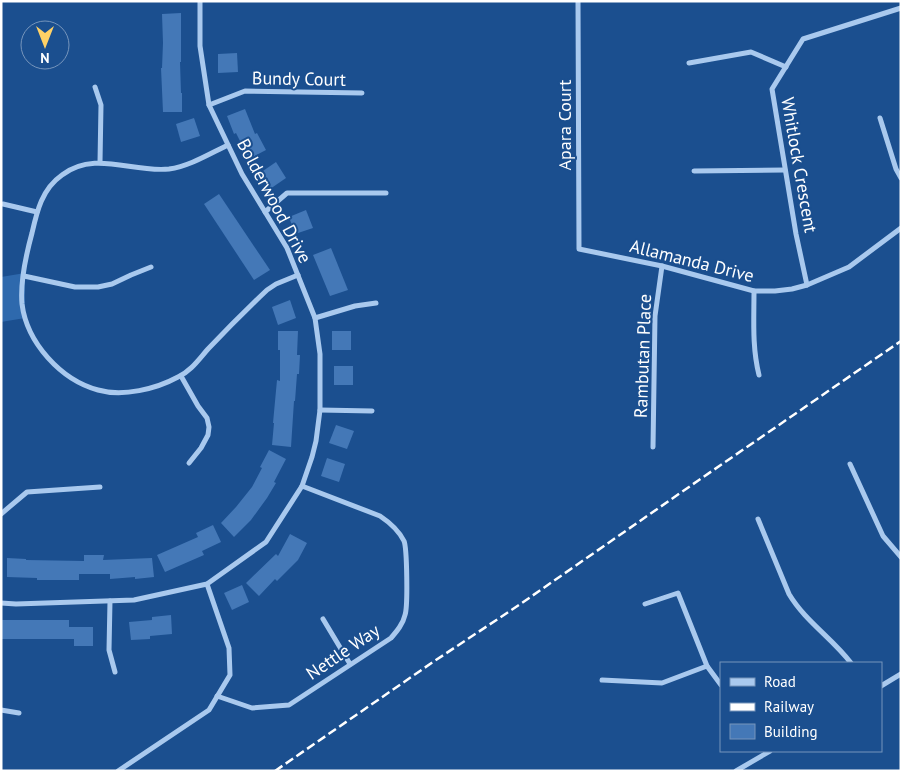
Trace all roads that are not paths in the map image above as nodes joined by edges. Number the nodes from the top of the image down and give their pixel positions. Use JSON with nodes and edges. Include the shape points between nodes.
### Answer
{"nodes":[{"id":1,"x":200,"y":1,"type":"edge"},
{"id":2,"x":578,"y":1,"type":"edge"},
{"id":3,"x":901,"y":8,"type":"edge"},
{"id":4,"x":689,"y":63,"type":"dead end"},
{"id":5,"x":786,"y":67,"type":"junction"},
{"id":6,"x":95,"y":87,"type":"dead end"},
{"id":7,"x":362,"y":93,"type":"dead end"},
{"id":8,"x":209,"y":105,"type":"junction"},
{"id":9,"x":880,"y":118,"type":"dead end"},
{"id":10,"x":228,"y":145,"type":"junction"},
{"id":11,"x":100,"y":162,"type":"junction"},
{"id":12,"x":785,"y":170,"type":"junction"},
{"id":13,"x":694,"y":171,"type":"dead end"},
{"id":14,"x":901,"y":178,"type":"edge"},
{"id":15,"x":386,"y":193,"type":"dead end"},
{"id":16,"x":3,"y":204,"type":"dead end"},
{"id":17,"x":37,"y":212,"type":"junction"},
{"id":18,"x":264,"y":212,"type":"junction"},
{"id":19,"x":901,"y":228,"type":"edge"},
{"id":20,"x":579,"y":249,"type":"joint"},
{"id":21,"x":662,"y":266,"type":"junction"},
{"id":22,"x":151,"y":267,"type":"dead end"},
{"id":23,"x":298,"y":275,"type":"junction"},
{"id":24,"x":24,"y":276,"type":"junction"},
{"id":25,"x":807,"y":285,"type":"junction"},
{"id":26,"x":754,"y":291,"type":"junction"},
{"id":27,"x":376,"y":303,"type":"dead end"},
{"id":28,"x":315,"y":318,"type":"junction"},
{"id":29,"x":180,"y":376,"type":"junction"},
{"id":30,"x":759,"y":376,"type":"dead end"},
{"id":31,"x":320,"y":410,"type":"junction"},
{"id":32,"x":372,"y":411,"type":"dead end"},
{"id":33,"x":654,"y":447,"type":"dead end"},
{"id":34,"x":190,"y":463,"type":"dead end"},
{"id":35,"x":850,"y":464,"type":"dead end"},
{"id":36,"x":302,"y":486,"type":"junction"},
{"id":37,"x":100,"y":487,"type":"dead end"},
{"id":38,"x":1,"y":514,"type":"edge"},
{"id":39,"x":758,"y":519,"type":"dead end"},
{"id":40,"x":901,"y":557,"type":"edge"},
{"id":41,"x":207,"y":584,"type":"junction"},
{"id":42,"x":110,"y":601,"type":"junction"},
{"id":43,"x":1,"y":603,"type":"edge"},
{"id":44,"x":645,"y":604,"type":"dead end"},
{"id":45,"x":324,"y":619,"type":"dead end"},
{"id":46,"x":850,"y":662,"type":"edge"},
{"id":47,"x":350,"y":664,"type":"junction"},
{"id":48,"x":707,"y":666,"type":"junction"},
{"id":49,"x":115,"y":672,"type":"dead end"},
{"id":50,"x":901,"y":674,"type":"edge"},
{"id":51,"x":602,"y":680,"type":"dead end"},
{"id":52,"x":720,"y":684,"type":"edge"},
{"id":53,"x":882,"y":685,"type":"edge"},
{"id":54,"x":218,"y":696,"type":"junction"},
{"id":55,"x":1,"y":710,"type":"edge"},
{"id":56,"x":20,"y":713,"type":"dead end"},
{"id":57,"x":765,"y":752,"type":"edge"},
{"id":58,"x":118,"y":771,"type":"edge"},
{"id":59,"x":736,"y":771,"type":"edge"}],
"edges":[{"from":1,"to":8,"type":"street","name":"Bolderwood Drive","via":[[200,46]]},
{"from":2,"to":20,"type":"street","name":"Apara Court"},
{"from":3,"to":5,"type":"street","name":"Whitlock Crescent","via":[[803,39]]},
{"from":4,"to":5,"type":"street","via":[[751,52]]},
{"from":5,"to":12,"type":"street","name":"Whitlock Crescent","via":[[772,89]]},
{"from":6,"to":11,"type":"street","via":[[101,105]]},
{"from":7,"to":8,"type":"street","name":"Bundy Court","via":[[244,91]]},
{"from":8,"to":10,"type":"street","name":"Bolderwood Drive"},
{"from":9,"to":14,"type":"street"},
{"from":10,"to":11,"type":"street","via":[[198,160],[167,169]]},
{"from":10,"to":18,"type":"street","name":"Bolderwood Drive"},
{"from":11,"to":17,"type":"street","via":[[76,167],[55,180],[40,201]]},
{"from":12,"to":13,"type":"street"},
{"from":12,"to":25,"type":"street","name":"Whitlock Crescent"},
{"from":15,"to":18,"type":"street","via":[[287,193]]},
{"from":16,"to":17,"type":"street"},
{"from":17,"to":24,"type":"street"},
{"from":18,"to":23,"type":"street","name":"Bolderwood Drive","via":[[287,248]]},
{"from":19,"to":25,"type":"street","name":"Allamanda Drive","via":[[849,267]]},
{"from":20,"to":21,"type":"street","name":"Allamanda Drive"},
{"from":21,"to":26,"type":"street","name":"Allamanda Drive"},
{"from":21,"to":33,"type":"street","name":"Rambutan Place","via":[[656,316]]},
{"from":22,"to":24,"type":"street","via":[[98,287],[74,287]]},
{"from":23,"to":28,"type":"street","name":"Bolderwood Drive"},
{"from":23,"to":29,"type":"street","via":[[267,290]]},
{"from":24,"to":29,"type":"street","via":[[23,306],[32,336],[52,363],[66,374],[98,390],[117,393],[160,386]]},
{"from":25,"to":26,"type":"street","name":"Allamanda Drive"},
{"from":26,"to":30,"type":"street","via":[[753,333]]},
{"from":27,"to":28,"type":"street"},
{"from":28,"to":31,"type":"street","name":"Bolderwood Drive","via":[[320,354]]},
{"from":29,"to":34,"type":"street","via":[[207,418],[209,427],[208,435]]},
{"from":31,"to":32,"type":"street"},
{"from":31,"to":36,"type":"street","name":"Bolderwood Drive","via":[[316,441]]},
{"from":35,"to":40,"type":"street","via":[[883,536]]},
{"from":36,"to":41,"type":"street","name":"Bolderwood Drive","via":[[266,542]]},
{"from":36,"to":47,"type":"street","name":"Nettle Way","via":[[380,516],[398,533],[405,545],[407,604],[402,623],[391,638]]},
{"from":37,"to":38,"type":"street","via":[[27,492]]},
{"from":39,"to":46,"type":"street","via":[[795,604]]},
{"from":41,"to":42,"type":"street","name":"Bolderwood Drive","via":[[134,600]]},
{"from":41,"to":54,"type":"street","via":[[229,648],[230,675]]},
{"from":42,"to":43,"type":"street","name":"Bolderwood Drive"},
{"from":42,"to":49,"type":"street","via":[[109,650]]},
{"from":44,"to":48,"type":"street","via":[[678,593]]},
{"from":45,"to":47,"type":"street"},
{"from":47,"to":54,"type":"street","name":"Nettle Way","via":[[289,705],[252,708]]},
{"from":48,"to":51,"type":"street","via":[[662,683]]},
{"from":48,"to":52,"type":"street"},
{"from":50,"to":53,"type":"street"},
{"from":54,"to":58,"type":"street","via":[[209,710]]},
{"from":55,"to":56,"type":"street"},
{"from":57,"to":59,"type":"street"}]}
